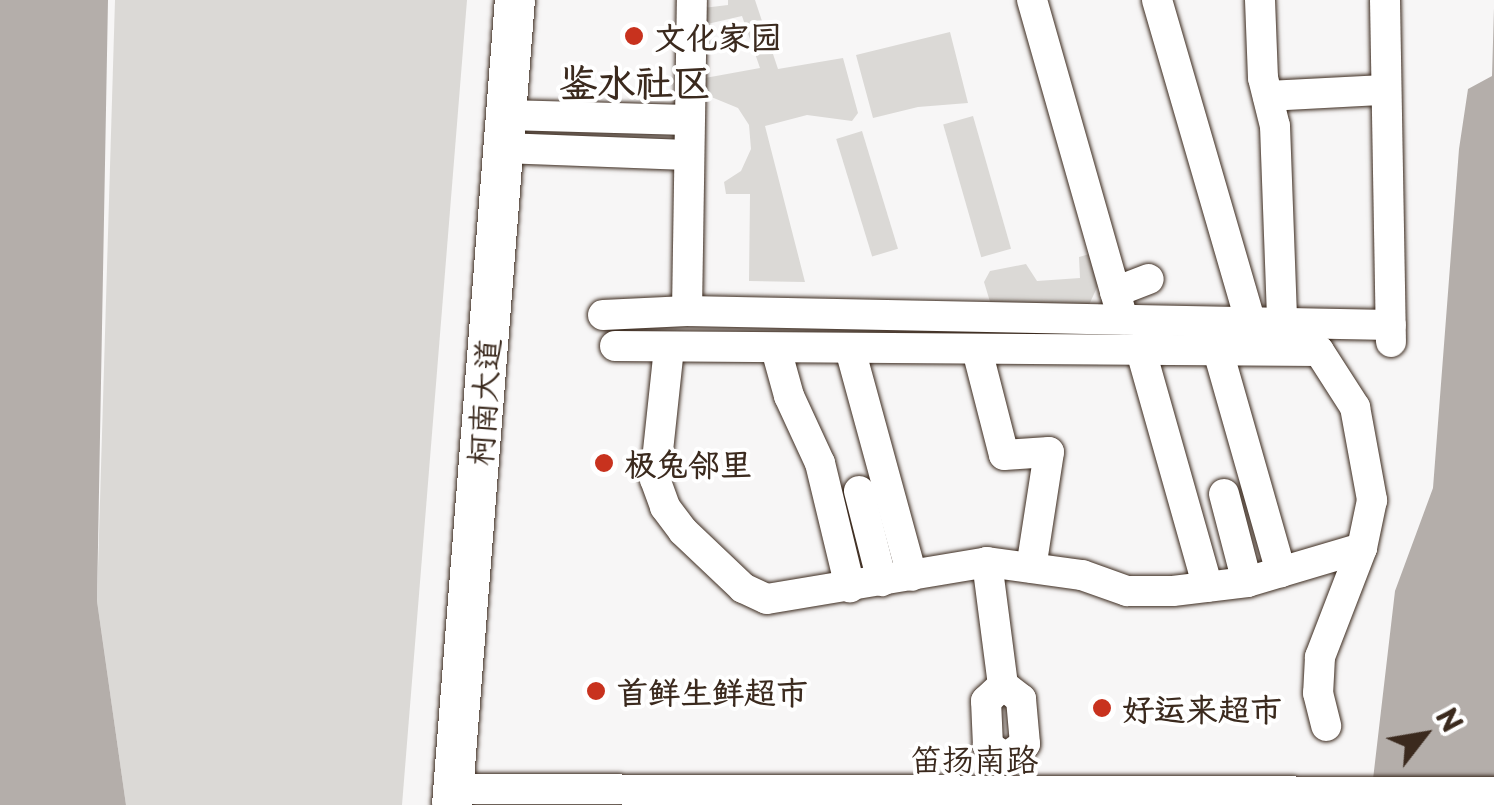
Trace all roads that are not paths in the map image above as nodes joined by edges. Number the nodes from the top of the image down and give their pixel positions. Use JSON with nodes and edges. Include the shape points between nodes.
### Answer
{"nodes":[{"id":1,"x":515,"y":0,"type":"edge"},
{"id":2,"x":692,"y":0,"type":"edge"},
{"id":3,"x":1032,"y":0,"type":"edge"},
{"id":4,"x":1157,"y":0,"type":"edge"},
{"id":5,"x":1260,"y":0,"type":"edge"},
{"id":6,"x":1385,"y":0,"type":"edge"},
{"id":7,"x":1384,"y":90,"type":"junction"},
{"id":8,"x":1268,"y":96,"type":"junction"},
{"id":9,"x":688,"y":120,"type":"junction"},
{"id":10,"x":504,"y":132,"type":"junction"},
{"id":11,"x":688,"y":155,"type":"junction"},
{"id":12,"x":1149,"y":279,"type":"dead end"},
{"id":13,"x":1119,"y":305,"type":"junction"},
{"id":14,"x":687,"y":311,"type":"junction"},
{"id":15,"x":603,"y":315,"type":"dead end"},
{"id":16,"x":1250,"y":320,"type":"junction"},
{"id":17,"x":1282,"y":321,"type":"junction"},
{"id":18,"x":615,"y":346,"type":"dead end"},
{"id":19,"x":669,"y":348,"type":"junction"},
{"id":20,"x":776,"y":349,"type":"junction"},
{"id":21,"x":850,"y":349,"type":"junction"},
{"id":22,"x":976,"y":350,"type":"junction"},
{"id":23,"x":1141,"y":350,"type":"junction"},
{"id":24,"x":1218,"y":351,"type":"junction"},
{"id":25,"x":859,"y":491,"type":"dead end"},
{"id":26,"x":1224,"y":494,"type":"dead end"},
{"id":27,"x":1362,"y":548,"type":"junction"},
{"id":28,"x":987,"y":562,"type":"junction"},
{"id":29,"x":1031,"y":568,"type":"junction"},
{"id":30,"x":1282,"y":572,"type":"junction"},
{"id":31,"x":897,"y":578,"type":"junction"},
{"id":32,"x":1247,"y":582,"type":"junction"},
{"id":33,"x":850,"y":587,"type":"junction"},
{"id":34,"x":1208,"y":587,"type":"junction"},
{"id":35,"x":1326,"y":726,"type":"dead end"},
{"id":36,"x":1494,"y":792,"type":"edge"},
{"id":37,"x":1006,"y":794,"type":"junction"},
{"id":38,"x":453,"y":797,"type":"edge"},
{"id":39,"x":1063,"y":799,"type":"edge"}],
"edges":[{"from":1,"to":10,"type":"main road","name":"柯南大道"},
{"from":2,"to":9,"type":"street"},
{"from":3,"to":13,"type":"street"},
{"from":4,"to":16,"type":"street"},
{"from":5,"to":8,"type":"street"},
{"from":6,"to":7,"type":"street"},
{"from":7,"to":8,"type":"street"},
{"from":7,"to":17,"type":"street","via":[[1391,333]]},
{"from":8,"to":17,"type":"street","via":[[1275,126]]},
{"from":9,"to":10,"type":"street"},
{"from":9,"to":11,"type":"street"},
{"from":10,"to":11,"type":"street"},
{"from":10,"to":38,"type":"main road","name":"柯南大道"},
{"from":11,"to":14,"type":"street"},
{"from":12,"to":13,"type":"street"},
{"from":13,"to":14,"type":"street"},
{"from":13,"to":16,"type":"street"},
{"from":14,"to":15,"type":"street"},
{"from":16,"to":17,"type":"street"},
{"from":18,"to":19,"type":"street"},
{"from":19,"to":20,"type":"street"},
{"from":19,"to":33,"type":"street","via":[[655,480],[683,532],[743,588],[766,599]]},
{"from":20,"to":21,"type":"street"},
{"from":20,"to":33,"type":"street","via":[[820,462]]},
{"from":21,"to":22,"type":"street"},
{"from":21,"to":31,"type":"street"},
{"from":22,"to":23,"type":"street"},
{"from":22,"to":29,"type":"street","via":[[1004,455],[1049,452]]},
{"from":23,"to":24,"type":"street"},
{"from":23,"to":34,"type":"street"},
{"from":24,"to":27,"type":"street","via":[[1319,352],[1355,407],[1372,500]]},
{"from":24,"to":30,"type":"street"},
{"from":25,"to":31,"type":"street"},
{"from":26,"to":32,"type":"street"},
{"from":27,"to":30,"type":"street"},
{"from":27,"to":35,"type":"street","via":[[1320,656],[1318,694]]},
{"from":28,"to":29,"type":"street"},
{"from":28,"to":31,"type":"street"},
{"from":28,"to":37,"type":"street","via":[[1003,685],[1021,698],[1025,744],[1006,758]]},
{"from":29,"to":34,"type":"street","via":[[1082,575],[1127,591]]},
{"from":30,"to":32,"type":"street"},
{"from":31,"to":33,"type":"street"},
{"from":32,"to":34,"type":"street"},
{"from":36,"to":39,"type":"street","name":"笛扬南路"},
{"from":37,"to":38,"type":"street","name":"笛扬南路"},
{"from":37,"to":39,"type":"street","name":"笛扬南路"}]}
